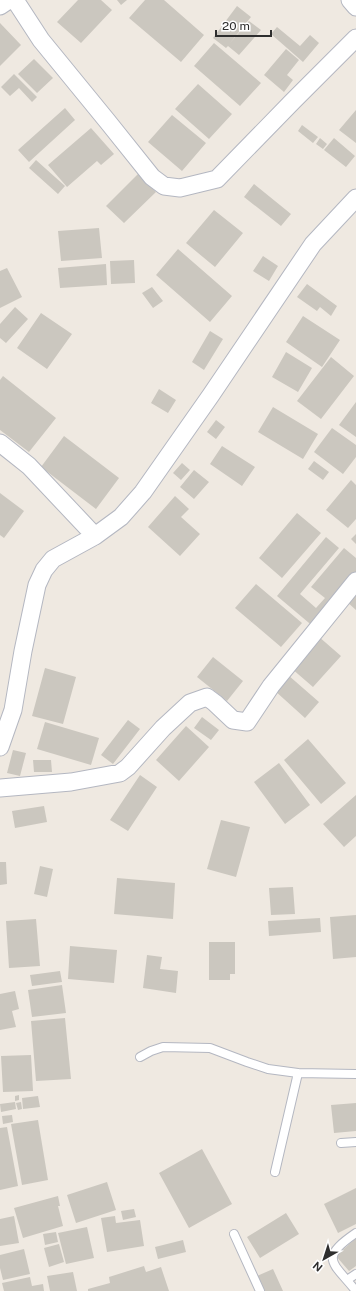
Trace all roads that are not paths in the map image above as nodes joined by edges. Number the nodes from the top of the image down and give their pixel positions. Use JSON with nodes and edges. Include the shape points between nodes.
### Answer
{"nodes":[{"id":1,"x":9,"y":0,"type":"edge"},
{"id":2,"x":15,"y":0,"type":"edge"},
{"id":3,"x":350,"y":0,"type":"edge"},
{"id":4,"x":0,"y":6,"type":"edge"},
{"id":5,"x":356,"y":7,"type":"edge"},
{"id":6,"x":356,"y":38,"type":"edge"},
{"id":7,"x":356,"y":198,"type":"edge"},
{"id":8,"x":0,"y":443,"type":"edge"},
{"id":9,"x":95,"y":536,"type":"junction"},
{"id":10,"x":356,"y":581,"type":"edge"},
{"id":11,"x":0,"y":746,"type":"edge"},
{"id":12,"x":0,"y":788,"type":"edge"},
{"id":13,"x":140,"y":1057,"type":"dead end"},
{"id":14,"x":298,"y":1073,"type":"junction"},
{"id":15,"x":356,"y":1074,"type":"edge"},
{"id":16,"x":356,"y":1142,"type":"edge"},
{"id":17,"x":341,"y":1143,"type":"dead end"},
{"id":18,"x":274,"y":1172,"type":"dead end"},
{"id":19,"x":356,"y":1233,"type":"edge"},
{"id":20,"x":234,"y":1234,"type":"dead end"},
{"id":21,"x":356,"y":1274,"type":"edge"},
{"id":22,"x":347,"y":1280,"type":"junction"},
{"id":23,"x":260,"y":1291,"type":"edge"},
{"id":24,"x":356,"y":1291,"type":"edge"}],
"edges":[{"from":1,"to":4,"type":"street"},
{"from":2,"to":6,"type":"street","via":[[41,40],[152,177],[164,186],[180,188],[218,179]]},
{"from":3,"to":5,"type":"street"},
{"from":7,"to":9,"type":"street","via":[[313,244],[142,492],[121,517]]},
{"from":8,"to":9,"type":"street","via":[[29,466]]},
{"from":9,"to":11,"type":"street","via":[[53,559],[37,585],[13,710]]},
{"from":10,"to":12,"type":"street","via":[[271,686],[246,722],[233,720],[207,697],[190,703],[120,773],[71,782]]},
{"from":13,"to":14,"type":"lane","via":[[163,1048],[210,1048],[268,1069]]},
{"from":14,"to":15,"type":"lane"},
{"from":14,"to":18,"type":"lane"},
{"from":16,"to":17,"type":"lane"},
{"from":19,"to":22,"type":"lane","via":[[341,1243],[332,1258],[334,1265]]},
{"from":20,"to":23,"type":"lane"},
{"from":21,"to":22,"type":"lane"},
{"from":22,"to":24,"type":"lane"}]}
